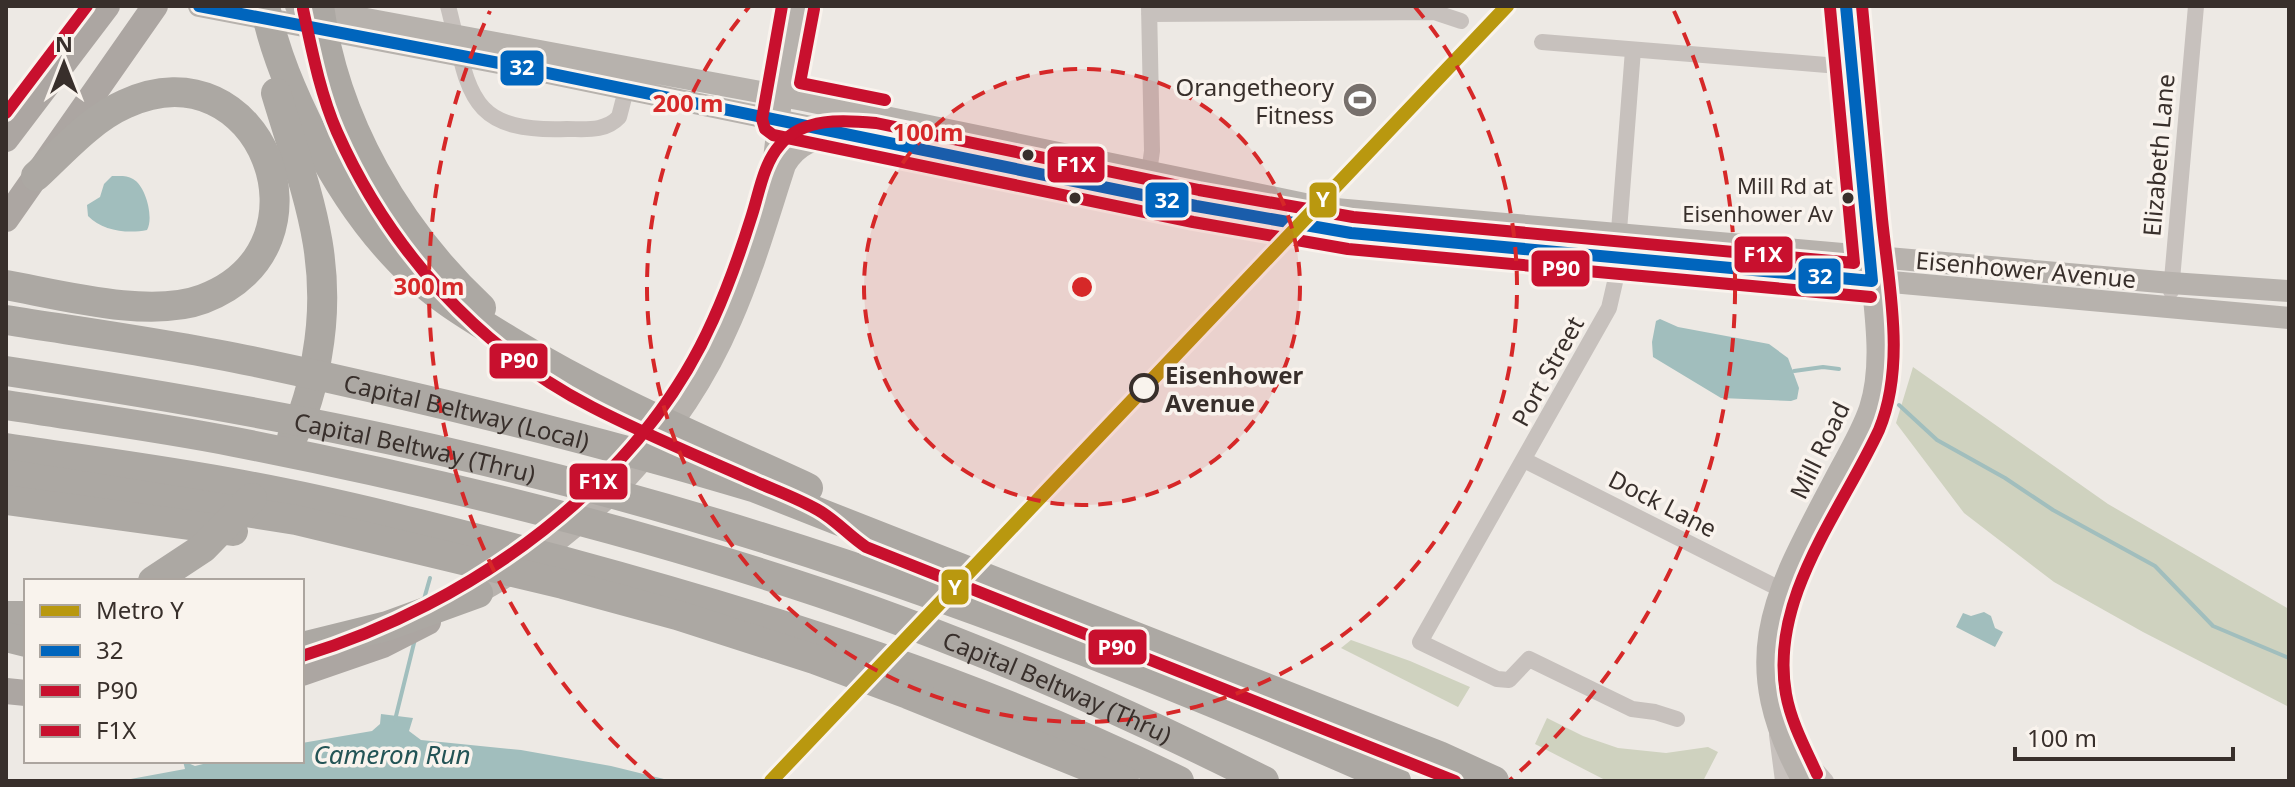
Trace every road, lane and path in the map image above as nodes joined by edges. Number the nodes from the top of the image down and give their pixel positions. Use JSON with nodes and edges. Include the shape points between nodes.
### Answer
{"nodes":[{"id":1,"x":107,"y":6,"type":"edge"},
{"id":2,"x":155,"y":6,"type":"edge"},
{"id":3,"x":199,"y":6,"type":"edge"},
{"id":4,"x":256,"y":6,"type":"edge"},
{"id":5,"x":265,"y":6,"type":"edge"},
{"id":6,"x":296,"y":6,"type":"edge"},
{"id":7,"x":319,"y":6,"type":"edge"},
{"id":8,"x":448,"y":6,"type":"edge"},
{"id":9,"x":798,"y":6,"type":"edge"},
{"id":10,"x":1846,"y":6,"type":"edge"},
{"id":11,"x":2196,"y":6,"type":"edge"},
{"id":12,"x":1149,"y":10,"type":"edge"},
{"id":13,"x":1461,"y":21,"type":"dead end"},
{"id":14,"x":1542,"y":42,"type":"dead end"},
{"id":15,"x":1633,"y":50,"type":"junction"},
{"id":16,"x":502,"y":54,"type":"junction"},
{"id":17,"x":1851,"y":67,"type":"junction"},
{"id":18,"x":626,"y":90,"type":"junction"},
{"id":19,"x":781,"y":96,"type":"junction"},
{"id":20,"x":778,"y":120,"type":"junction"},
{"id":21,"x":6,"y":139,"type":"edge"},
{"id":22,"x":873,"y":139,"type":"junction"},
{"id":23,"x":1149,"y":171,"type":"junction"},
{"id":24,"x":36,"y":176,"type":"junction"},
{"id":25,"x":1146,"y":195,"type":"junction"},
{"id":26,"x":769,"y":213,"type":"junction"},
{"id":27,"x":6,"y":219,"type":"edge"},
{"id":28,"x":1617,"y":232,"type":"junction"},
{"id":29,"x":1617,"y":257,"type":"junction"},
{"id":30,"x":1870,"y":257,"type":"junction"},
{"id":31,"x":1872,"y":281,"type":"junction"},
{"id":32,"x":2171,"y":283,"type":"junction"},
{"id":33,"x":13,"y":287,"type":"edge"},
{"id":34,"x":2289,"y":291,"type":"edge"},
{"id":35,"x":2169,"y":308,"type":"junction"},
{"id":36,"x":2289,"y":318,"type":"edge"},
{"id":37,"x":6,"y":320,"type":"edge"},
{"id":38,"x":543,"y":362,"type":"junction"},
{"id":39,"x":6,"y":371,"type":"edge"},
{"id":40,"x":6,"y":405,"type":"edge"},
{"id":41,"x":6,"y":448,"type":"edge"},
{"id":42,"x":1524,"y":460,"type":"junction"},
{"id":43,"x":6,"y":474,"type":"edge"},
{"id":44,"x":6,"y":500,"type":"edge"},
{"id":45,"x":872,"y":532,"type":"junction"},
{"id":46,"x":156,"y":579,"type":"edge"},
{"id":47,"x":563,"y":584,"type":"junction"},
{"id":48,"x":1780,"y":589,"type":"junction"},
{"id":49,"x":478,"y":593,"type":"junction"},
{"id":50,"x":304,"y":647,"type":"edge"},
{"id":51,"x":304,"y":672,"type":"edge"},
{"id":52,"x":1776,"y":717,"type":"junction"},
{"id":53,"x":1677,"y":719,"type":"dead end"},
{"id":54,"x":1124,"y":781,"type":"edge"},
{"id":55,"x":1179,"y":781,"type":"edge"},
{"id":56,"x":1264,"y":781,"type":"edge"},
{"id":57,"x":1396,"y":781,"type":"edge"},
{"id":58,"x":1494,"y":781,"type":"edge"},
{"id":59,"x":1783,"y":781,"type":"edge"},
{"id":60,"x":1803,"y":781,"type":"edge"},
{"id":61,"x":1826,"y":781,"type":"edge"}],
"edges":[{"from":1,"to":21,"type":"main road"},
{"from":2,"to":24,"type":"main road"},
{"from":3,"to":16,"type":"main road","name":"Eisenhower Avenue"},
{"from":4,"to":46,"type":"highway","via":[[260,41],[318,235],[324,285],[321,339],[300,420],[262,485],[203,548]]},
{"from":5,"to":38,"type":"highway","via":[[279,60],[300,109],[329,167],[369,226],[426,286]]},
{"from":6,"to":16,"type":"main road","name":"Eisenhower Avenue"},
{"from":7,"to":38,"type":"highway","via":[[339,89],[391,199],[463,291]]},
{"from":8,"to":18,"type":"street","via":[[474,97],[504,124],[529,130],[602,128],[619,117]]},
{"from":9,"to":19,"type":"main road"},
{"from":10,"to":17,"type":"street","name":"Mill Road"},
{"from":11,"to":32,"type":"street","name":"Elizabeth Lane"},
{"from":12,"to":13,"type":"street","via":[[1434,12]]},
{"from":12,"to":23,"type":"street"},
{"from":14,"to":15,"type":"street"},
{"from":15,"to":17,"type":"street"},
{"from":15,"to":28,"type":"street","name":"Port Street"},
{"from":16,"to":18,"type":"main road","name":"Eisenhower Avenue"},
{"from":16,"to":19,"type":"main road","name":"Eisenhower Avenue"},
{"from":17,"to":30,"type":"street","name":"Mill Road"},
{"from":18,"to":20,"type":"main road","name":"Eisenhower Avenue"},
{"from":19,"to":20,"type":"main road"},
{"from":19,"to":23,"type":"main road","name":"Eisenhower Avenue"},
{"from":20,"to":22,"type":"main road","name":"Eisenhower Avenue"},
{"from":20,"to":26,"type":"main road"},
{"from":22,"to":25,"type":"main road","name":"Eisenhower Avenue"},
{"from":22,"to":26,"type":"main road","via":[[828,138],[802,145],[785,165]]},
{"from":23,"to":25,"type":"street"},
{"from":23,"to":28,"type":"main road","name":"Eisenhower Avenue","via":[[1324,208]]},
{"from":24,"to":27,"type":"main road"},
{"from":24,"to":33,"type":"highway","via":[[109,112],[145,96],[187,93],[226,109],[255,136],[271,173],[274,219],[246,271],[202,300],[143,307]]},
{"from":25,"to":29,"type":"main road","name":"Eisenhower Avenue","via":[[1351,233]]},
{"from":26,"to":49,"type":"main road","via":[[730,322],[660,438],[597,509],[532,560]]},
{"from":28,"to":29,"type":"street","name":"Port Street"},
{"from":28,"to":30,"type":"main road","name":"Eisenhower Avenue"},
{"from":29,"to":31,"type":"main road","name":"Eisenhower Avenue"},
{"from":29,"to":42,"type":"street","name":"Port Street","via":[[1609,308]]},
{"from":30,"to":31,"type":"main road","name":"Mill Road"},
{"from":30,"to":32,"type":"main road","name":"Eisenhower Avenue"},
{"from":31,"to":35,"type":"main road","name":"Eisenhower Avenue"},
{"from":31,"to":48,"type":"main road","name":"Mill Road","via":[[1877,361],[1870,410]]},
{"from":32,"to":34,"type":"main road","name":"Eisenhower Avenue"},
{"from":32,"to":35,"type":"street","name":"Elizabeth Lane"},
{"from":35,"to":36,"type":"main road","name":"Eisenhower Avenue"},
{"from":37,"to":45,"type":"highway","name":"Capital Beltway (Local)","via":[[250,361],[484,415],[678,464]]},
{"from":38,"to":45,"type":"highway","via":[[831,499]]},
{"from":39,"to":57,"type":"highway","name":"Capital Beltway (Thru)","via":[[291,418],[461,455],[705,521],[963,605]]},
{"from":40,"to":56,"type":"highway","name":"Capital Beltway (Thru)","via":[[233,441],[361,468],[684,550],[907,624],[1081,695]]},
{"from":41,"to":55,"type":"highway","via":[[341,506],[675,592],[940,678]]},
{"from":42,"to":48,"type":"street","name":"Dock Lane"},
{"from":42,"to":53,"type":"street","name":"Port Street","via":[[1420,642],[1497,679],[1509,680],[1529,659],[1632,709]]},
{"from":43,"to":47,"type":"highway","via":[[296,520]]},
{"from":44,"to":47,"type":"highway"},
{"from":45,"to":58,"type":"highway","name":"Capital Beltway (Local)"},
{"from":47,"to":54,"type":"highway","via":[[814,659]]},
{"from":48,"to":52,"type":"main road","name":"Mill Road","via":[[1767,657]]},
{"from":49,"to":50,"type":"highway","via":[[387,626]]},
{"from":49,"to":51,"type":"main road","via":[[383,645]]},
{"from":52,"to":59,"type":"street","name":"Mill Road"},
{"from":52,"to":60,"type":"main road","name":"Mill Road"},
{"from":52,"to":61,"type":"street","name":"Mill Road"}]}
